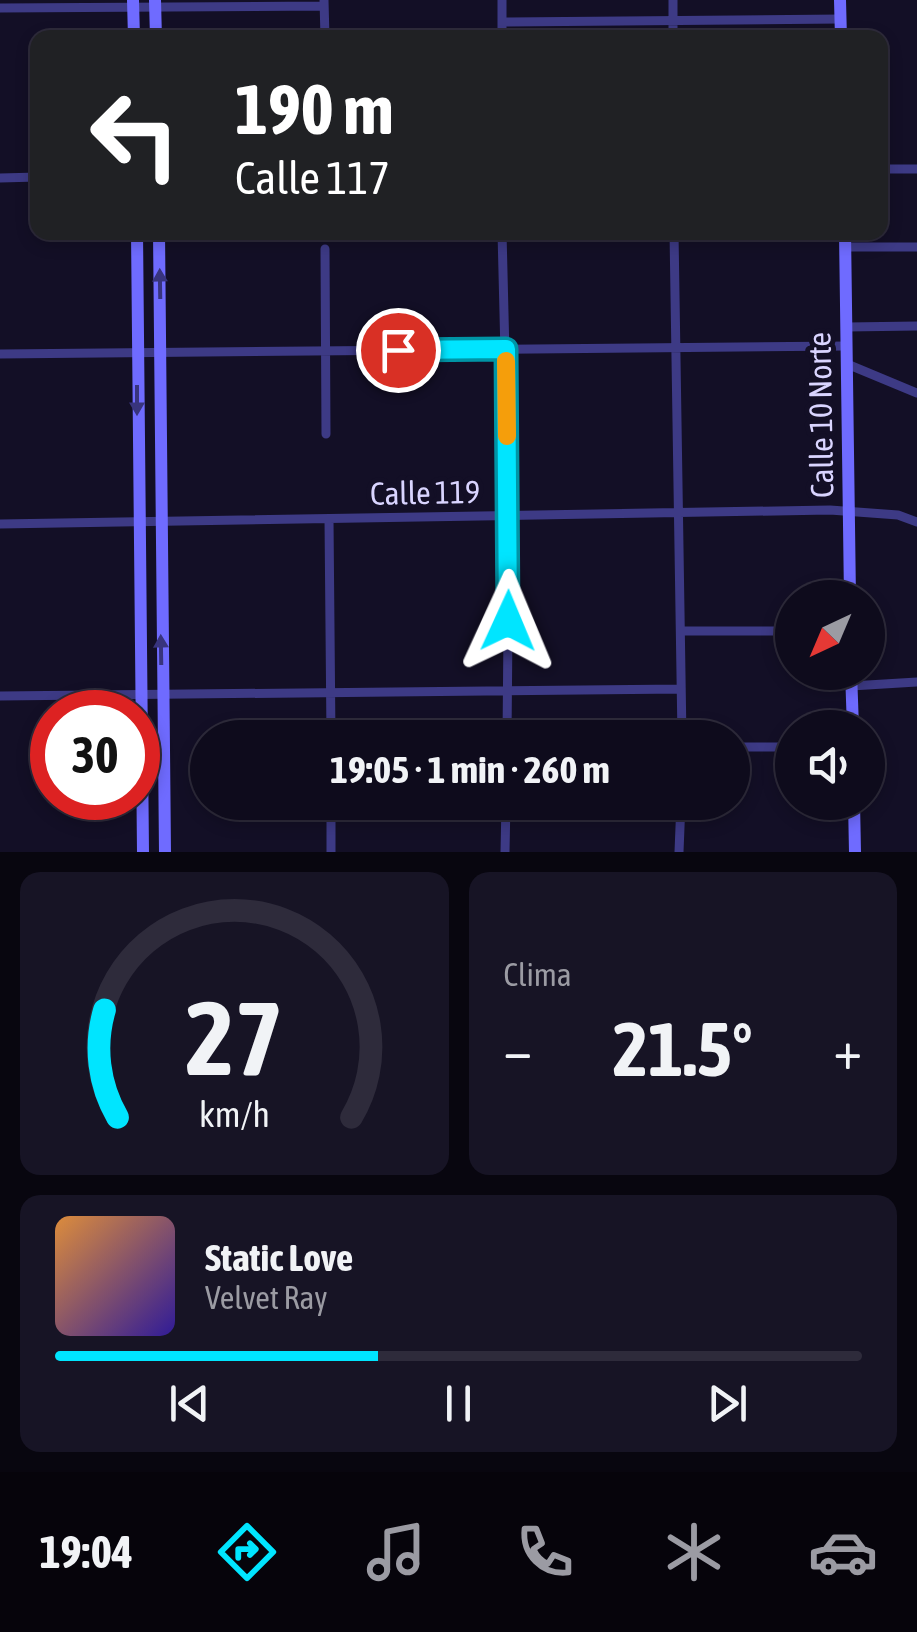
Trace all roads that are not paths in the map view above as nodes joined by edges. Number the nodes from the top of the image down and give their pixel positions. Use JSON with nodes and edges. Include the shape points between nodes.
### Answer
{"nodes":[{"id":1,"x":502,"y":0,"type":"edge"},
{"id":2,"x":673,"y":0,"type":"edge"},
{"id":3,"x":840,"y":0,"type":"edge"},
{"id":4,"x":324,"y":3,"type":"edge"},
{"id":5,"x":133,"y":4,"type":"edge"},
{"id":6,"x":155,"y":4,"type":"edge"},
{"id":7,"x":238,"y":4,"type":"edge"},
{"id":8,"x":0,"y":8,"type":"edge"},
{"id":9,"x":841,"y":19,"type":"junction"},
{"id":10,"x":673,"y":20,"type":"junction"},
{"id":11,"x":502,"y":22,"type":"junction"},
{"id":12,"x":134,"y":30,"type":"edge"},
{"id":13,"x":156,"y":30,"type":"edge"},
{"id":14,"x":324,"y":30,"type":"edge"},
{"id":15,"x":502,"y":30,"type":"edge"},
{"id":16,"x":673,"y":30,"type":"edge"},
{"id":17,"x":841,"y":30,"type":"edge"},
{"id":18,"x":888,"y":169,"type":"edge"},
{"id":19,"x":917,"y":169,"type":"edge"},
{"id":20,"x":30,"y":177,"type":"edge"},
{"id":21,"x":0,"y":178,"type":"edge"},
{"id":22,"x":137,"y":240,"type":"edge"},
{"id":23,"x":159,"y":240,"type":"edge"},
{"id":24,"x":502,"y":240,"type":"edge"},
{"id":25,"x":674,"y":240,"type":"edge"},
{"id":26,"x":845,"y":240,"type":"edge"},
{"id":27,"x":917,"y":247,"type":"edge"},
{"id":28,"x":326,"y":249,"type":"dead end"},
{"id":29,"x":917,"y":326,"type":"edge"},
{"id":30,"x":847,"y":327,"type":"junction"},
{"id":31,"x":847,"y":346,"type":"junction"},
{"id":32,"x":676,"y":348,"type":"junction"},
{"id":33,"x":506,"y":349,"type":"junction"},
{"id":34,"x":326,"y":351,"type":"junction"},
{"id":35,"x":139,"y":352,"type":"junction"},
{"id":36,"x":161,"y":352,"type":"junction"},
{"id":37,"x":0,"y":354,"type":"edge"},
{"id":38,"x":848,"y":364,"type":"junction"},
{"id":39,"x":917,"y":393,"type":"edge"},
{"id":40,"x":326,"y":434,"type":"dead end"},
{"id":41,"x":679,"y":512,"type":"junction"},
{"id":42,"x":850,"y":513,"type":"junction"},
{"id":43,"x":509,"y":517,"type":"junction"},
{"id":44,"x":329,"y":519,"type":"junction"},
{"id":45,"x":137,"y":522,"type":"junction"},
{"id":46,"x":159,"y":522,"type":"junction"},
{"id":47,"x":917,"y":522,"type":"edge"},
{"id":48,"x":0,"y":524,"type":"edge"},
{"id":49,"x":850,"y":580,"type":"edge"},
{"id":50,"x":680,"y":630,"type":"junction"},
{"id":51,"x":775,"y":631,"type":"edge"},
{"id":52,"x":885,"y":681,"type":"edge"},
{"id":53,"x":917,"y":682,"type":"edge"},
{"id":54,"x":680,"y":689,"type":"junction"},
{"id":55,"x":142,"y":690,"type":"edge"},
{"id":56,"x":507,"y":690,"type":"junction"},
{"id":57,"x":331,"y":692,"type":"junction"},
{"id":58,"x":162,"y":694,"type":"junction"},
{"id":59,"x":0,"y":696,"type":"edge"},
{"id":60,"x":30,"y":696,"type":"edge"},
{"id":61,"x":331,"y":720,"type":"edge"},
{"id":62,"x":506,"y":720,"type":"edge"},
{"id":63,"x":681,"y":720,"type":"edge"},
{"id":64,"x":775,"y":747,"type":"edge"},
{"id":65,"x":750,"y":748,"type":"edge"},
{"id":66,"x":143,"y":820,"type":"edge"},
{"id":67,"x":331,"y":820,"type":"edge"},
{"id":68,"x":506,"y":820,"type":"edge"},
{"id":69,"x":680,"y":820,"type":"edge"},
{"id":70,"x":854,"y":820,"type":"edge"},
{"id":71,"x":143,"y":852,"type":"edge"},
{"id":72,"x":165,"y":852,"type":"edge"},
{"id":73,"x":331,"y":852,"type":"edge"},
{"id":74,"x":505,"y":852,"type":"edge"},
{"id":75,"x":679,"y":852,"type":"edge"},
{"id":76,"x":855,"y":852,"type":"edge"}],
"edges":[{"from":1,"to":11,"type":"street"},
{"from":2,"to":10,"type":"street"},
{"from":3,"to":9,"type":"main road"},
{"from":4,"to":7,"type":"street"},
{"from":4,"to":14,"type":"street"},
{"from":5,"to":6,"type":"street"},
{"from":5,"to":8,"type":"street"},
{"from":5,"to":12,"type":"main road"},
{"from":6,"to":7,"type":"street"},
{"from":6,"to":13,"type":"main road"},
{"from":9,"to":10,"type":"street"},
{"from":9,"to":17,"type":"main road"},
{"from":10,"to":11,"type":"street"},
{"from":10,"to":16,"type":"street"},
{"from":11,"to":15,"type":"street"},
{"from":18,"to":19,"type":"street"},
{"from":20,"to":21,"type":"street"},
{"from":22,"to":35,"type":"main road"},
{"from":36,"to":23,"type":"main road","one_way":true},
{"from":24,"to":33,"type":"street"},
{"from":25,"to":32,"type":"street"},
{"from":26,"to":27,"type":"street"},
{"from":26,"to":30,"type":"main road","name":"Calle 10 Norte"},
{"from":28,"to":34,"type":"street"},
{"from":29,"to":30,"type":"street"},
{"from":30,"to":31,"type":"main road","name":"Calle 10 Norte"},
{"from":31,"to":32,"type":"street"},
{"from":31,"to":38,"type":"main road","name":"Calle 10 Norte"},
{"from":32,"to":33,"type":"street"},
{"from":32,"to":41,"type":"street"},
{"from":33,"to":34,"type":"street"},
{"from":33,"to":43,"type":"street"},
{"from":34,"to":36,"type":"street"},
{"from":34,"to":40,"type":"street"},
{"from":35,"to":36,"type":"street"},
{"from":35,"to":37,"type":"street"},
{"from":35,"to":45,"type":"main road","one_way":true},
{"from":36,"to":46,"type":"main road"},
{"from":38,"to":39,"type":"street"},
{"from":38,"to":42,"type":"main road","name":"Calle 10 Norte"},
{"from":41,"to":42,"type":"street","name":"Calle 119"},
{"from":41,"to":43,"type":"street","name":"Calle 119"},
{"from":41,"to":50,"type":"street"},
{"from":42,"to":47,"type":"street","name":"Calle 119"},
{"from":42,"to":49,"type":"main road","name":"Calle 10 Norte"},
{"from":43,"to":44,"type":"street","name":"Calle 119"},
{"from":43,"to":56,"type":"street"},
{"from":44,"to":46,"type":"street","name":"Calle 119"},
{"from":44,"to":57,"type":"street"},
{"from":45,"to":46,"type":"street","name":"Calle 119"},
{"from":45,"to":48,"type":"street","name":"Calle 119"},
{"from":45,"to":55,"type":"main road"},
{"from":58,"to":46,"type":"main road","one_way":true},
{"from":50,"to":51,"type":"street"},
{"from":50,"to":54,"type":"street"},
{"from":52,"to":53,"type":"street"},
{"from":54,"to":56,"type":"street"},
{"from":54,"to":63,"type":"street"},
{"from":56,"to":57,"type":"street"},
{"from":56,"to":62,"type":"street"},
{"from":57,"to":58,"type":"street"},
{"from":57,"to":61,"type":"street"},
{"from":58,"to":72,"type":"main road"},
{"from":59,"to":60,"type":"street"},
{"from":64,"to":65,"type":"street"},
{"from":66,"to":71,"type":"main road"},
{"from":67,"to":73,"type":"street"},
{"from":68,"to":74,"type":"street"},
{"from":69,"to":75,"type":"street"},
{"from":70,"to":76,"type":"main road"}]}
